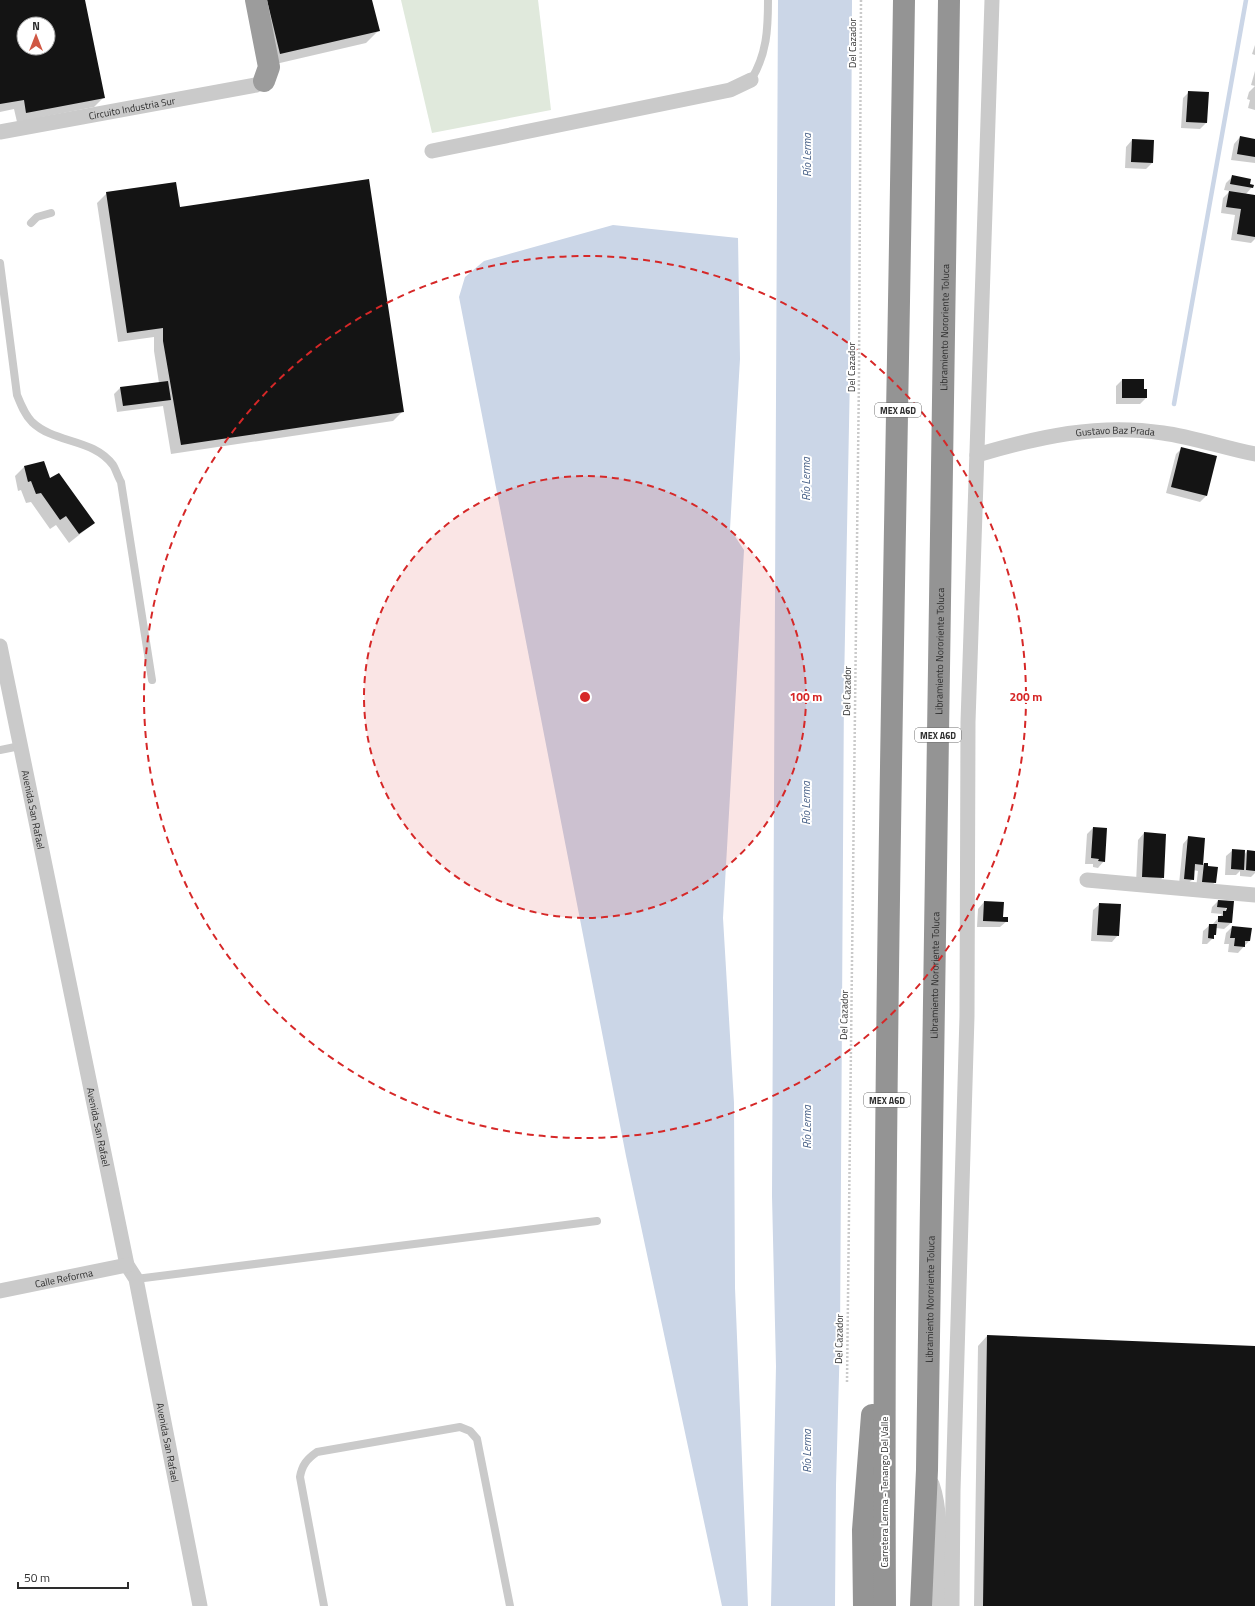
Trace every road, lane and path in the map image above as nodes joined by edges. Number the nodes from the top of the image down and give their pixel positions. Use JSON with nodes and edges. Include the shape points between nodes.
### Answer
{"nodes":[{"id":1,"x":256,"y":0,"type":"edge"},
{"id":2,"x":768,"y":0,"type":"edge"},
{"id":3,"x":861,"y":0,"type":"edge"},
{"id":4,"x":904,"y":0,"type":"edge"},
{"id":5,"x":949,"y":0,"type":"edge"},
{"id":6,"x":992,"y":0,"type":"edge"},
{"id":7,"x":752,"y":80,"type":"joint"},
{"id":8,"x":264,"y":81,"type":"joint"},
{"id":9,"x":0,"y":132,"type":"edge"},
{"id":10,"x":432,"y":151,"type":"dead end"},
{"id":11,"x":51,"y":213,"type":"dead end"},
{"id":12,"x":32,"y":222,"type":"dead end"},
{"id":13,"x":0,"y":263,"type":"edge"},
{"id":14,"x":1255,"y":454,"type":"edge"},
{"id":15,"x":977,"y":456,"type":"junction"},
{"id":16,"x":0,"y":646,"type":"edge"},
{"id":17,"x":152,"y":680,"type":"dead end"},
{"id":18,"x":20,"y":746,"type":"junction"},
{"id":19,"x":0,"y":750,"type":"edge"},
{"id":20,"x":1087,"y":880,"type":"dead end"},
{"id":21,"x":1255,"y":895,"type":"edge"},
{"id":22,"x":597,"y":1221,"type":"dead end"},
{"id":23,"x":126,"y":1265,"type":"junction"},
{"id":24,"x":136,"y":1279,"type":"junction"},
{"id":25,"x":0,"y":1291,"type":"edge"},
{"id":26,"x":885,"y":1378,"type":"junction"},
{"id":27,"x":847,"y":1382,"type":"dead end"},
{"id":28,"x":927,"y":1470,"type":"junction"},
{"id":29,"x":200,"y":1606,"type":"edge"},
{"id":30,"x":324,"y":1606,"type":"edge"},
{"id":31,"x":510,"y":1606,"type":"edge"},
{"id":32,"x":864,"y":1606,"type":"edge"},
{"id":33,"x":884,"y":1606,"type":"edge"},
{"id":34,"x":922,"y":1606,"type":"edge"},
{"id":35,"x":938,"y":1606,"type":"edge"},
{"id":36,"x":952,"y":1606,"type":"edge"}],
"edges":[{"from":1,"to":8,"type":"highway","via":[[269,67]]},
{"from":2,"to":7,"type":"lane","via":[[768,29],[764,51],[760,66]]},
{"from":3,"to":27,"type":"path","name":"Del Cazador"},
{"from":4,"to":26,"type":"highway","number":"MEX A6D","via":[[889,821]]},
{"from":5,"to":28,"type":"highway","name":"Libramiento Nororiente Toluca","number":"MEX A6D"},
{"from":6,"to":15,"type":"street"},
{"from":7,"to":10,"type":"street","via":[[730,90]]},
{"from":8,"to":9,"type":"street","name":"Circuito Industria Sur","via":[[256,85]]},
{"from":11,"to":12,"type":"lane","via":[[37,217]]},
{"from":13,"to":17,"type":"lane","via":[[17,395],[22,409],[32,422],[47,433],[86,445],[99,453],[113,465],[121,482]]},
{"from":14,"to":15,"type":"street","name":"Gustavo Baz Prada","via":[[1164,433],[1086,430],[1029,440]]},
{"from":15,"to":36,"type":"street","via":[[968,722],[967,1016]]},
{"from":16,"to":18,"type":"street","name":"Avenida San Rafael"},
{"from":18,"to":19,"type":"lane"},
{"from":18,"to":23,"type":"street","name":"Avenida San Rafael"},
{"from":20,"to":21,"type":"street"},
{"from":22,"to":24,"type":"lane"},
{"from":23,"to":24,"type":"street","name":"Avenida San Rafael"},
{"from":23,"to":25,"type":"street","name":"Calle Reforma"},
{"from":24,"to":29,"type":"street","name":"Avenida San Rafael"},
{"from":26,"to":32,"type":"highway","via":[[875,1400],[870,1434],[863,1530]]},
{"from":26,"to":33,"type":"highway","name":"Carretera Lerma - Tenango Del Valle"},
{"from":28,"to":34,"type":"highway","name":"Libramiento Nororiente Toluca"},
{"from":28,"to":35,"type":"street","via":[[935,1494],[938,1516]]},
{"from":30,"to":31,"type":"lane","via":[[300,1477],[302,1466],[317,1452],[460,1427],[470,1431],[477,1439]]}]}
